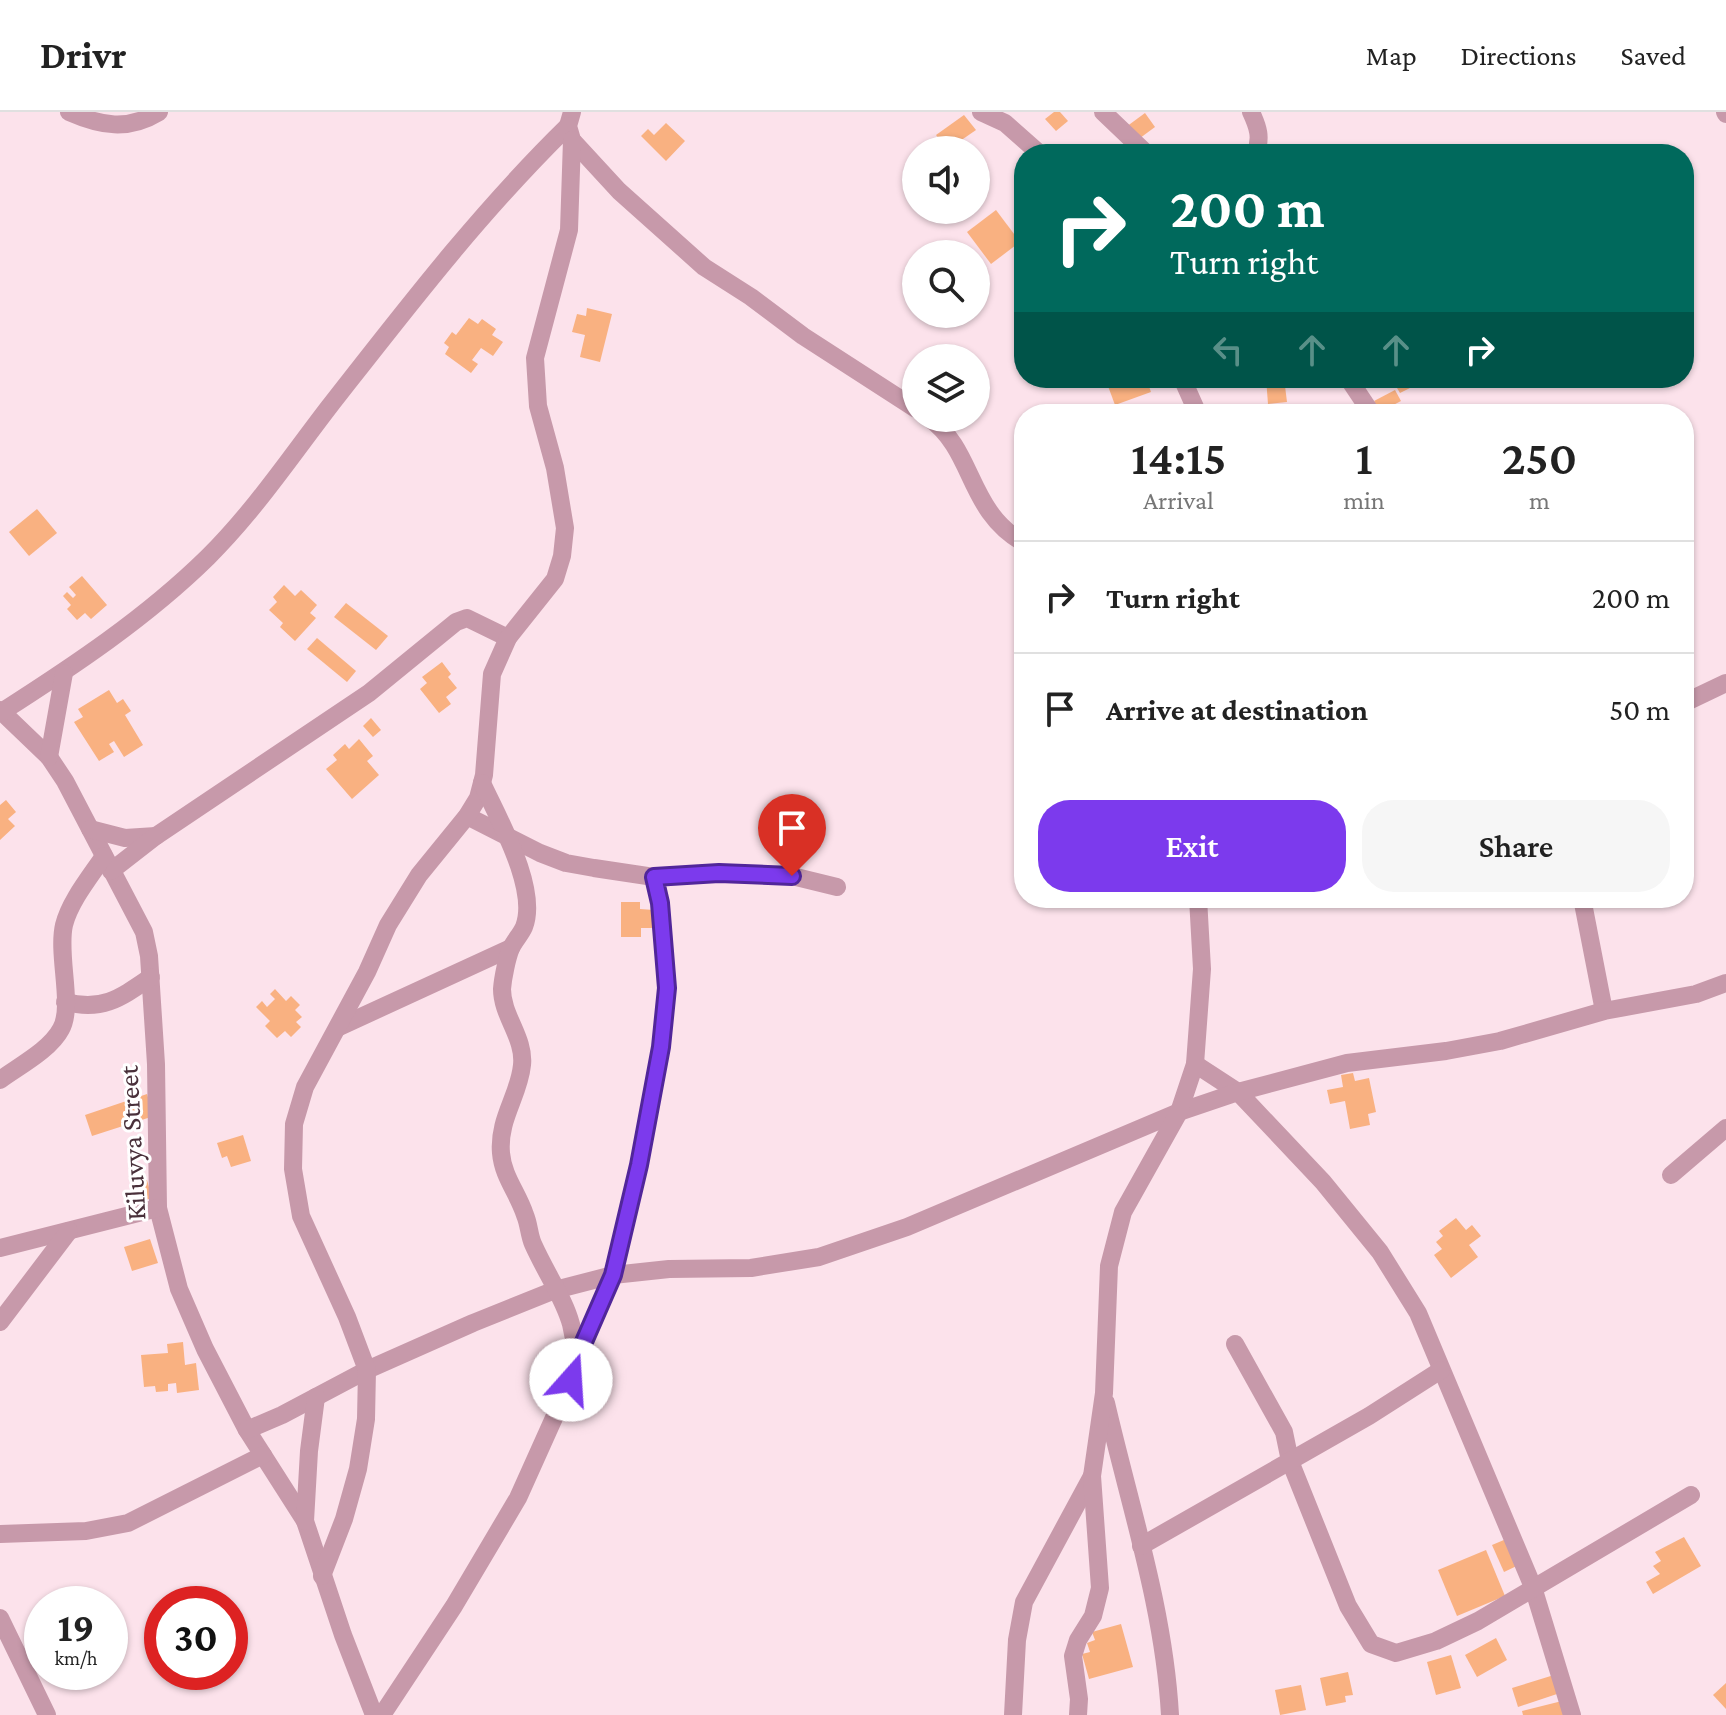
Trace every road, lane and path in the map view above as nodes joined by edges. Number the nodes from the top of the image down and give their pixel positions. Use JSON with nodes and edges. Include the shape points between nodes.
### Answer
{"nodes":[{"id":1,"x":69,"y":112,"type":"edge"},
{"id":2,"x":159,"y":112,"type":"edge"},
{"id":3,"x":981,"y":112,"type":"edge"},
{"id":4,"x":1103,"y":112,"type":"edge"},
{"id":5,"x":1251,"y":112,"type":"edge"},
{"id":6,"x":570,"y":126,"type":"edge"},
{"id":7,"x":1029,"y":144,"type":"edge"},
{"id":8,"x":1137,"y":144,"type":"edge"},
{"id":9,"x":1259,"y":144,"type":"edge"},
{"id":10,"x":902,"y":400,"type":"edge"},
{"id":11,"x":943,"y":432,"type":"edge"},
{"id":12,"x":1014,"y":536,"type":"edge"},
{"id":13,"x":508,"y":638,"type":"junction"},
{"id":14,"x":64,"y":673,"type":"junction"},
{"id":15,"x":1726,"y":683,"type":"edge"},
{"id":16,"x":1694,"y":698,"type":"edge"},
{"id":17,"x":1,"y":712,"type":"edge"},
{"id":18,"x":49,"y":757,"type":"junction"},
{"id":19,"x":482,"y":783,"type":"junction"},
{"id":20,"x":467,"y":816,"type":"junction"},
{"id":21,"x":90,"y":829,"type":"junction"},
{"id":22,"x":505,"y":833,"type":"junction"},
{"id":23,"x":156,"y":836,"type":"junction"},
{"id":24,"x":108,"y":864,"type":"junction"},
{"id":25,"x":654,"y":877,"type":"junction"},
{"id":26,"x":837,"y":887,"type":"dead end"},
{"id":27,"x":1202,"y":908,"type":"edge"},
{"id":28,"x":1584,"y":908,"type":"edge"},
{"id":29,"x":511,"y":948,"type":"junction"},
{"id":30,"x":151,"y":977,"type":"junction"},
{"id":31,"x":1726,"y":983,"type":"edge"},
{"id":32,"x":65,"y":1002,"type":"junction"},
{"id":33,"x":1604,"y":1011,"type":"junction"},
{"id":34,"x":339,"y":1027,"type":"junction"},
{"id":35,"x":1195,"y":1064,"type":"junction"},
{"id":36,"x":0,"y":1080,"type":"edge"},
{"id":37,"x":1238,"y":1092,"type":"junction"},
{"id":38,"x":1179,"y":1112,"type":"junction"},
{"id":39,"x":1726,"y":1128,"type":"edge"},
{"id":40,"x":1671,"y":1175,"type":"dead end"},
{"id":41,"x":158,"y":1208,"type":"junction"},
{"id":42,"x":69,"y":1231,"type":"junction"},
{"id":43,"x":0,"y":1248,"type":"edge"},
{"id":44,"x":613,"y":1275,"type":"junction"},
{"id":45,"x":555,"y":1290,"type":"junction"},
{"id":46,"x":0,"y":1322,"type":"edge"},
{"id":47,"x":1235,"y":1344,"type":"dead end"},
{"id":48,"x":576,"y":1360,"type":"junction"},
{"id":49,"x":367,"y":1370,"type":"junction"},
{"id":50,"x":1441,"y":1370,"type":"junction"},
{"id":51,"x":1104,"y":1393,"type":"junction"},
{"id":52,"x":316,"y":1397,"type":"junction"},
{"id":53,"x":247,"y":1430,"type":"junction"},
{"id":54,"x":263,"y":1455,"type":"junction"},
{"id":55,"x":1290,"y":1461,"type":"junction"},
{"id":56,"x":1092,"y":1476,"type":"junction"},
{"id":57,"x":1691,"y":1495,"type":"dead end"},
{"id":58,"x":305,"y":1521,"type":"junction"},
{"id":59,"x":0,"y":1534,"type":"edge"},
{"id":60,"x":1141,"y":1546,"type":"junction"},
{"id":61,"x":322,"y":1576,"type":"junction"},
{"id":62,"x":1533,"y":1587,"type":"junction"},
{"id":63,"x":0,"y":1618,"type":"edge"},
{"id":64,"x":47,"y":1715,"type":"edge"},
{"id":65,"x":374,"y":1715,"type":"edge"},
{"id":66,"x":382,"y":1715,"type":"edge"},
{"id":67,"x":1013,"y":1715,"type":"edge"},
{"id":68,"x":1078,"y":1715,"type":"edge"},
{"id":69,"x":1170,"y":1715,"type":"edge"},
{"id":70,"x":1572,"y":1715,"type":"edge"}],
"edges":[{"from":1,"to":2,"type":"street","via":[[119,126]]},
{"from":3,"to":7,"type":"street","via":[[1005,123]]},
{"from":4,"to":8,"type":"street"},
{"from":5,"to":9,"type":"street"},
{"from":6,"to":10,"type":"street","via":[[619,191],[704,267]]},
{"from":6,"to":13,"type":"street","via":[[569,230],[535,358],[538,406],[565,528],[562,556],[555,579]]},
{"from":6,"to":14,"type":"street","via":[[463,236],[268,491],[217,547],[130,624]]},
{"from":11,"to":12,"type":"street","via":[[983,504]]},
{"from":13,"to":19,"type":"street","via":[[492,674]]},
{"from":13,"to":23,"type":"street","via":[[467,618],[456,622],[369,693]]},
{"from":14,"to":17,"type":"street"},
{"from":14,"to":18,"type":"street"},
{"from":15,"to":16,"type":"street"},
{"from":17,"to":18,"type":"street","name":"Kiluvya Street"},
{"from":18,"to":21,"type":"street","name":"Kiluvya Street"},
{"from":19,"to":20,"type":"street"},
{"from":19,"to":22,"type":"street"},
{"from":20,"to":22,"type":"street"},
{"from":20,"to":34,"type":"street","via":[[419,875],[388,925]]},
{"from":21,"to":23,"type":"street","via":[[125,838]]},
{"from":21,"to":24,"type":"street","name":"Kiluvya Street"},
{"from":22,"to":25,"type":"street","via":[[566,863]]},
{"from":22,"to":29,"type":"street","via":[[524,881],[527,912]]},
{"from":23,"to":24,"type":"street"},
{"from":24,"to":30,"type":"street","name":"Kiluvya Street","via":[[144,932]]},
{"from":24,"to":32,"type":"street","via":[[79,893],[64,925]]},
{"from":25,"to":26,"type":"street","via":[[792,876]]},
{"from":25,"to":44,"type":"street","via":[[667,988],[661,1047]]},
{"from":27,"to":35,"type":"street"},
{"from":28,"to":33,"type":"street"},
{"from":29,"to":34,"type":"street"},
{"from":29,"to":45,"type":"street","via":[[502,990],[522,1049],[522,1068],[501,1125],[501,1154],[507,1180]]},
{"from":30,"to":32,"type":"street","via":[[108,1003],[86,1007]]},
{"from":30,"to":41,"type":"street","name":"Kiluvya Street"},
{"from":31,"to":33,"type":"street","via":[[1696,994]]},
{"from":32,"to":36,"type":"street","via":[[60,1032]]},
{"from":33,"to":37,"type":"street","via":[[1500,1041],[1347,1063]]},
{"from":34,"to":49,"type":"street","via":[[305,1087],[294,1124],[293,1169],[301,1216]]},
{"from":35,"to":37,"type":"street"},
{"from":35,"to":38,"type":"street"},
{"from":37,"to":38,"type":"street"},
{"from":37,"to":50,"type":"street","via":[[1380,1252],[1418,1313]]},
{"from":38,"to":44,"type":"street","via":[[907,1227],[819,1257],[751,1268]]},
{"from":38,"to":51,"type":"street","via":[[1123,1212],[1109,1266]]},
{"from":39,"to":40,"type":"street"},
{"from":41,"to":42,"type":"street"},
{"from":41,"to":53,"type":"street","name":"Kiluvya Street","via":[[179,1289]]},
{"from":42,"to":43,"type":"street"},
{"from":42,"to":46,"type":"street"},
{"from":44,"to":45,"type":"street"},
{"from":44,"to":48,"type":"street"},
{"from":45,"to":48,"type":"street","via":[[576,1336]]},
{"from":45,"to":49,"type":"street"},
{"from":47,"to":55,"type":"street","via":[[1284,1432]]},
{"from":48,"to":66,"type":"street","via":[[518,1498]]},
{"from":49,"to":52,"type":"street"},
{"from":49,"to":61,"type":"street","via":[[358,1469]]},
{"from":50,"to":55,"type":"street"},
{"from":50,"to":62,"type":"street"},
{"from":51,"to":56,"type":"street"},
{"from":51,"to":60,"type":"street"},
{"from":52,"to":53,"type":"street"},
{"from":52,"to":58,"type":"street"},
{"from":53,"to":54,"type":"street","name":"Kiluvya Street"},
{"from":54,"to":58,"type":"street","name":"Kiluvya Street"},
{"from":54,"to":59,"type":"street","via":[[128,1523],[86,1531]]},
{"from":55,"to":60,"type":"street"},
{"from":55,"to":62,"type":"street","via":[[1348,1606],[1371,1644],[1396,1653],[1436,1641]]},
{"from":56,"to":67,"type":"street","via":[[1024,1602]]},
{"from":56,"to":68,"type":"street","via":[[1100,1588],[1073,1656]]},
{"from":57,"to":62,"type":"street"},
{"from":58,"to":61,"type":"street","name":"Kiluvya Street"},
{"from":60,"to":69,"type":"street","via":[[1161,1633]]},
{"from":61,"to":65,"type":"street","name":"Kiluvya Street"},
{"from":62,"to":70,"type":"street"},
{"from":63,"to":64,"type":"street"}]}
